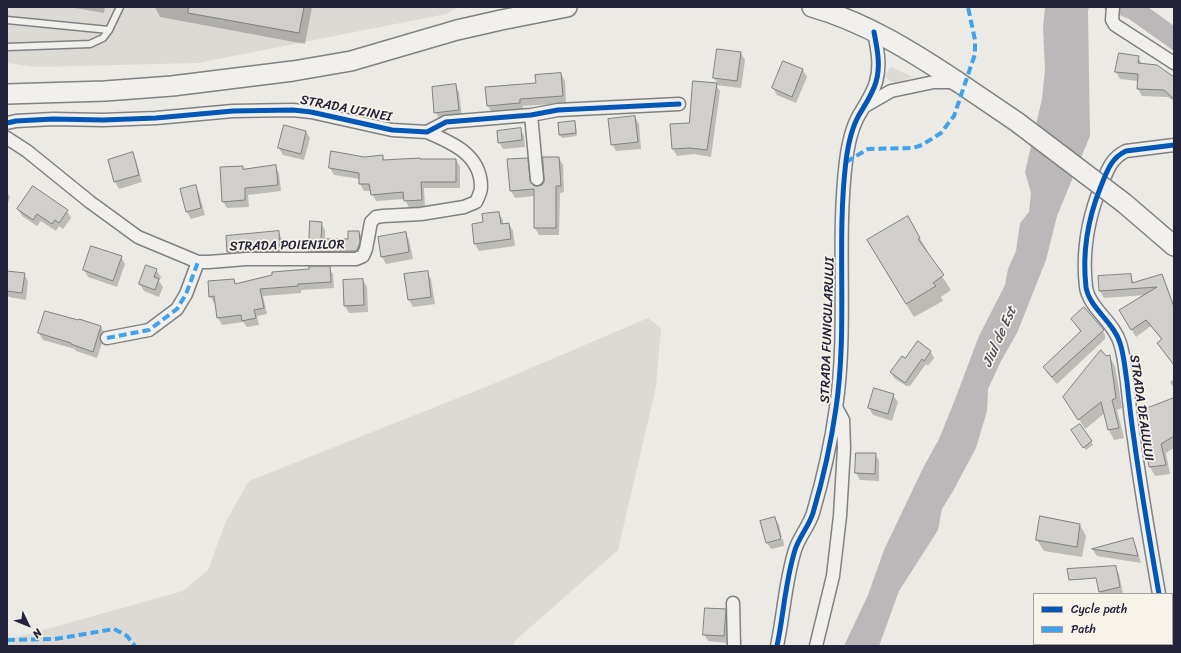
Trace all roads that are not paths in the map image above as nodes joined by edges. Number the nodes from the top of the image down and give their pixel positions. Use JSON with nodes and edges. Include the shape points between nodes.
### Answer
{"nodes":[{"id":1,"x":120,"y":7,"type":"edge"},
{"id":2,"x":567,"y":7,"type":"edge"},
{"id":3,"x":812,"y":7,"type":"edge"},
{"id":4,"x":1113,"y":10,"type":"edge"},
{"id":5,"x":7,"y":20,"type":"edge"},
{"id":6,"x":109,"y":30,"type":"junction"},
{"id":7,"x":874,"y":32,"type":"junction"},
{"id":8,"x":7,"y":46,"type":"edge"},
{"id":9,"x":1174,"y":63,"type":"edge"},
{"id":10,"x":958,"y":82,"type":"junction"},
{"id":11,"x":7,"y":94,"type":"edge"},
{"id":12,"x":679,"y":104,"type":"dead end"},
{"id":13,"x":865,"y":106,"type":"junction"},
{"id":14,"x":531,"y":115,"type":"junction"},
{"id":15,"x":7,"y":123,"type":"edge"},
{"id":16,"x":428,"y":132,"type":"junction"},
{"id":17,"x":7,"y":138,"type":"edge"},
{"id":18,"x":1174,"y":145,"type":"edge"},
{"id":19,"x":537,"y":179,"type":"dead end"},
{"id":20,"x":1174,"y":246,"type":"edge"},
{"id":21,"x":198,"y":262,"type":"junction"},
{"id":22,"x":107,"y":338,"type":"dead end"},
{"id":23,"x":836,"y":407,"type":"junction"},
{"id":24,"x":1159,"y":593,"type":"edge"},
{"id":25,"x":733,"y":603,"type":"dead end"},
{"id":26,"x":734,"y":646,"type":"edge"},
{"id":27,"x":777,"y":646,"type":"edge"},
{"id":28,"x":816,"y":646,"type":"edge"}],
"edges":[{"from":1,"to":6,"type":"lane"},
{"from":2,"to":11,"type":"main road","via":[[457,30],[351,60],[294,71],[172,86]]},
{"from":3,"to":7,"type":"main road"},
{"from":4,"to":9,"type":"street","via":[[1112,20],[1115,25]]},
{"from":5,"to":6,"type":"lane"},
{"from":6,"to":8,"type":"lane","via":[[102,38],[90,44]]},
{"from":7,"to":10,"type":"main road"},
{"from":7,"to":13,"type":"street","name":"STRADA FUNICULARULUI","via":[[879,67],[876,83]]},
{"from":10,"to":13,"type":"street","via":[[934,82],[891,91]]},
{"from":10,"to":20,"type":"main road","bridge":true,"via":[[1017,122],[1124,203]]},
{"from":12,"to":14,"type":"street","via":[[558,110]]},
{"from":13,"to":23,"type":"street","name":"STRADA FUNICULARULUI","via":[[852,130],[844,173],[841,355]]},
{"from":14,"to":16,"type":"street","via":[[446,122]]},
{"from":14,"to":19,"type":"street"},
{"from":15,"to":16,"type":"street","name":"STRADA UZINEI","via":[[293,110],[392,130]]},
{"from":16,"to":21,"type":"street","name":"STRADA POIENILOR","via":[[450,142],[467,154],[478,169],[481,189],[476,202],[464,207],[421,214],[376,217],[371,222],[363,256],[356,259],[246,259]]},
{"from":17,"to":21,"type":"street","name":"STRADA POIENILOR","via":[[138,236]]},
{"from":18,"to":24,"type":"street","name":"STRADA DEALULUI","via":[[1126,151],[1111,162],[1093,204],[1086,248],[1088,294],[1120,342],[1143,504]]},
{"from":21,"to":22,"type":"street","via":[[186,294],[177,309],[149,330]]},
{"from":23,"to":27,"type":"street","name":"STRADA FUNICULARULUI","via":[[813,514],[795,548],[786,583]]},
{"from":23,"to":28,"type":"street","via":[[843,420],[840,516],[833,576]]},
{"from":25,"to":26,"type":"street"}]}
